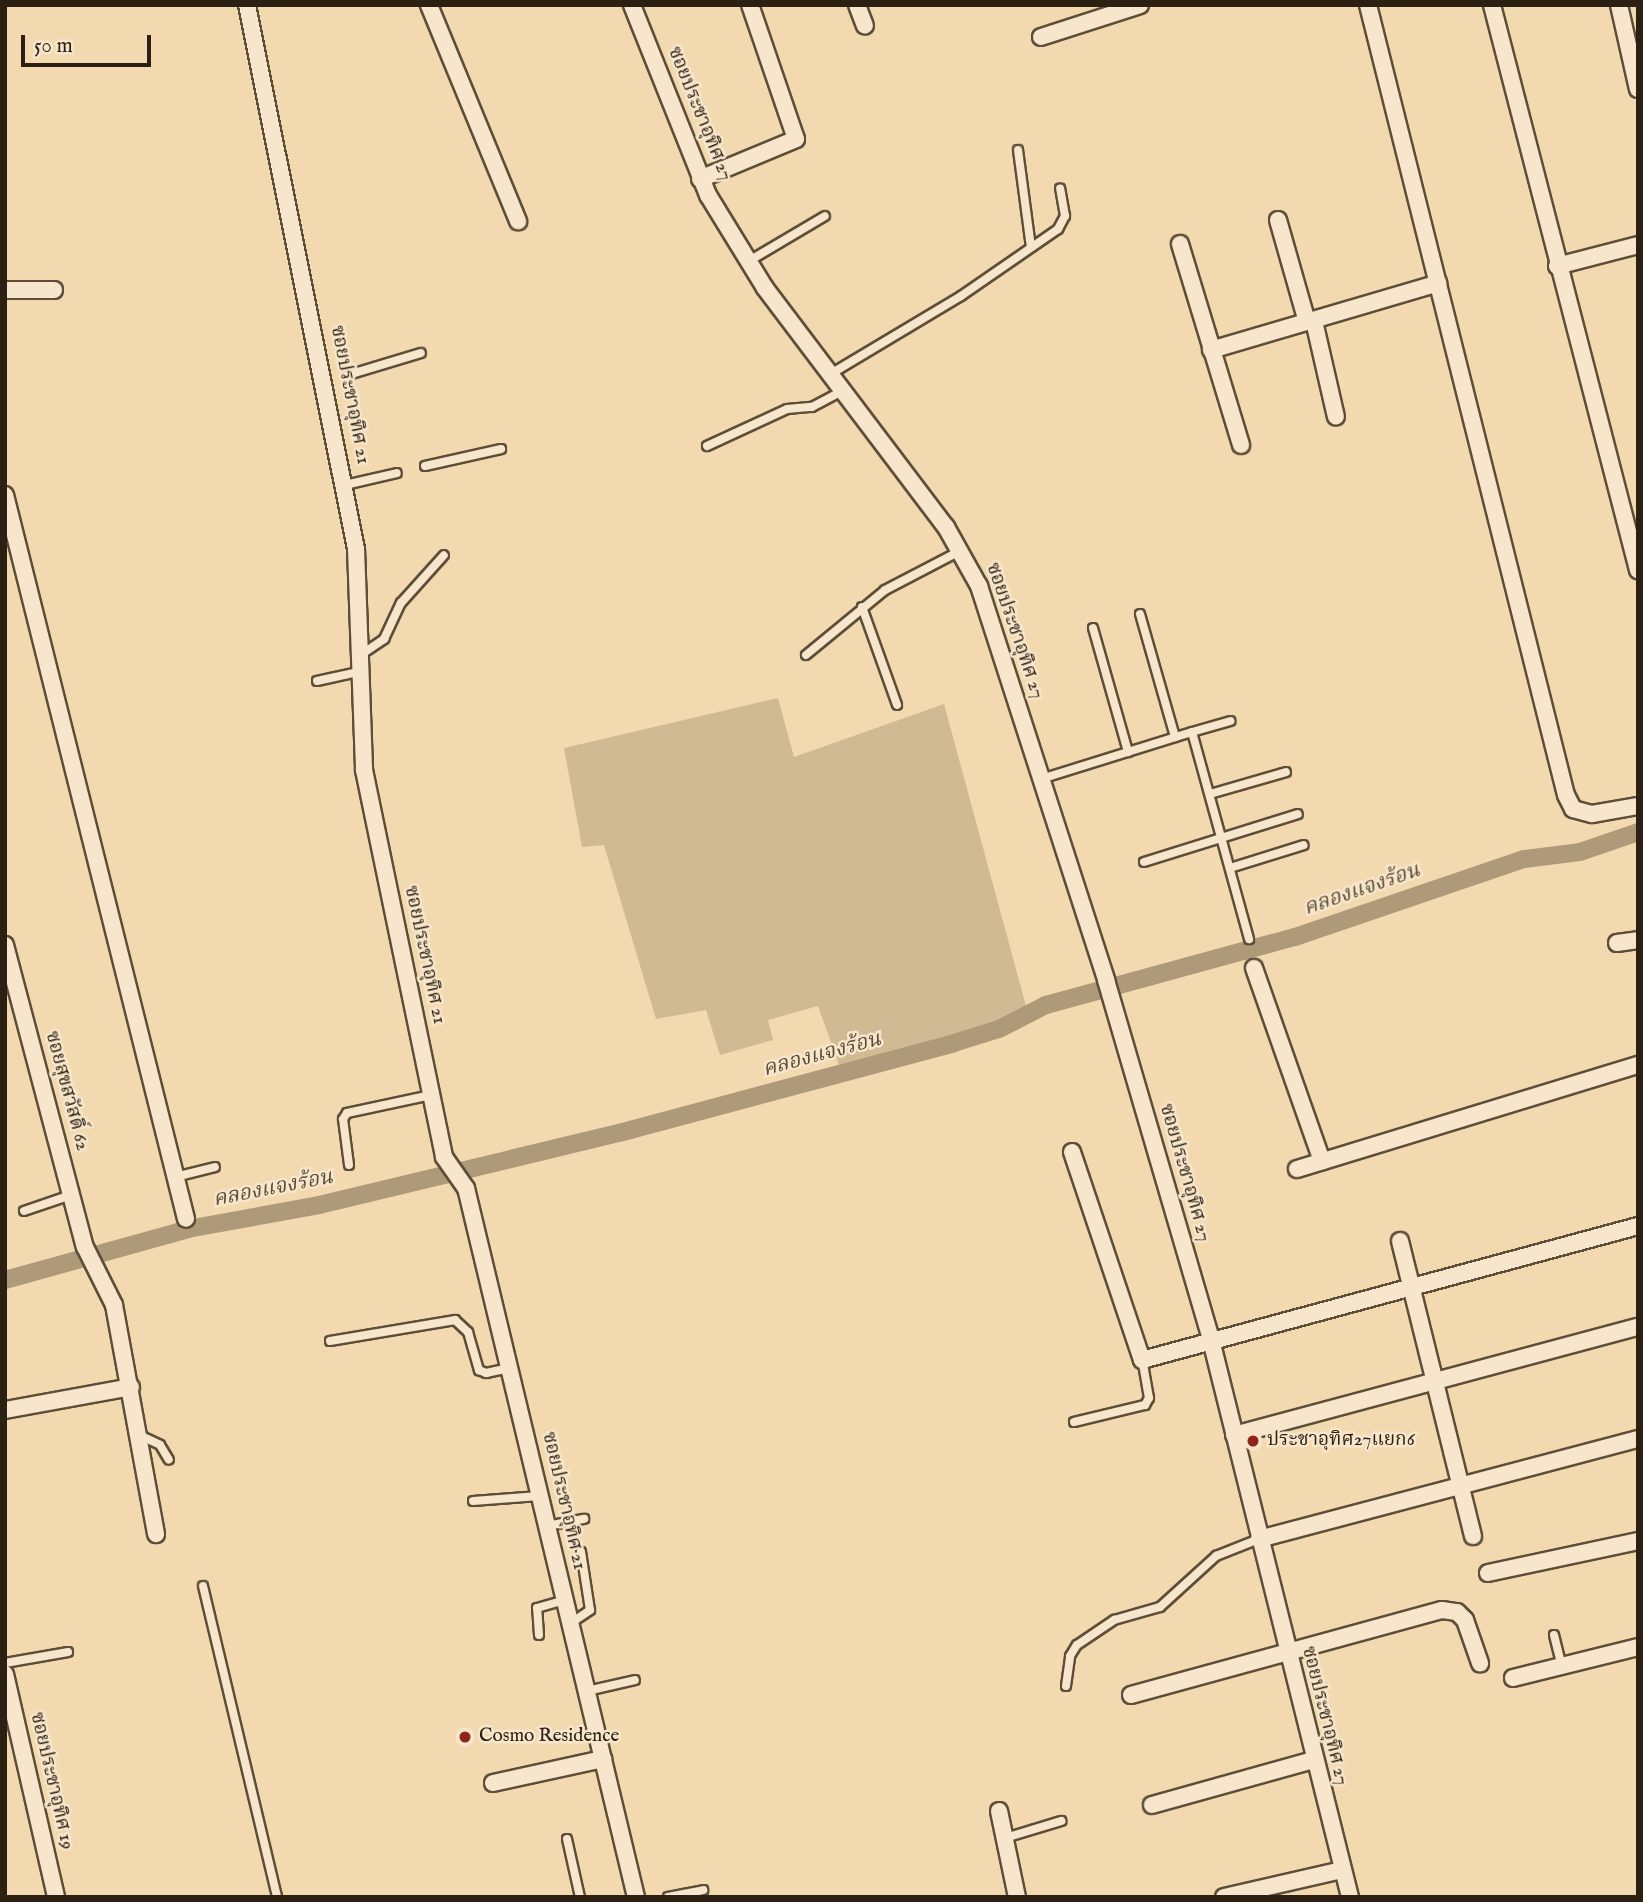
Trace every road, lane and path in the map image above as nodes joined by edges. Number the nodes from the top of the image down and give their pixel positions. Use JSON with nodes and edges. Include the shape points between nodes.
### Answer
{"nodes":[{"id":1,"x":247,"y":5,"type":"edge"},
{"id":2,"x":429,"y":5,"type":"edge"},
{"id":3,"x":632,"y":5,"type":"edge"},
{"id":4,"x":750,"y":5,"type":"edge"},
{"id":5,"x":857,"y":5,"type":"edge"},
{"id":6,"x":1140,"y":5,"type":"edge"},
{"id":7,"x":1368,"y":5,"type":"edge"},
{"id":8,"x":1492,"y":5,"type":"edge"},
{"id":9,"x":1619,"y":5,"type":"edge"},
{"id":10,"x":865,"y":26,"type":"dead end"},
{"id":11,"x":1041,"y":37,"type":"dead end"},
{"id":12,"x":1634,"y":58,"type":"edge"},
{"id":13,"x":1638,"y":89,"type":"edge"},
{"id":14,"x":1018,"y":150,"type":"dead end"},
{"id":15,"x":700,"y":179,"type":"junction"},
{"id":16,"x":1060,"y":188,"type":"dead end"},
{"id":17,"x":825,"y":216,"type":"dead end"},
{"id":18,"x":1278,"y":220,"type":"dead end"},
{"id":19,"x":518,"y":221,"type":"dead end"},
{"id":20,"x":1180,"y":244,"type":"dead end"},
{"id":21,"x":1638,"y":245,"type":"edge"},
{"id":22,"x":1031,"y":247,"type":"junction"},
{"id":23,"x":749,"y":261,"type":"junction"},
{"id":24,"x":1557,"y":266,"type":"junction"},
{"id":25,"x":1437,"y":283,"type":"junction"},
{"id":26,"x":5,"y":290,"type":"edge"},
{"id":27,"x":54,"y":290,"type":"dead end"},
{"id":28,"x":1310,"y":321,"type":"junction"},
{"id":29,"x":1211,"y":350,"type":"junction"},
{"id":30,"x":421,"y":354,"type":"dead end"},
{"id":31,"x":348,"y":375,"type":"dead end"},
{"id":32,"x":828,"y":375,"type":"junction"},
{"id":33,"x":840,"y":392,"type":"junction"},
{"id":34,"x":1336,"y":417,"type":"dead end"},
{"id":35,"x":1241,"y":445,"type":"dead end"},
{"id":36,"x":707,"y":446,"type":"dead end"},
{"id":37,"x":501,"y":449,"type":"dead end"},
{"id":38,"x":425,"y":466,"type":"dead end"},
{"id":39,"x":397,"y":473,"type":"dead end"},
{"id":40,"x":345,"y":485,"type":"junction"},
{"id":41,"x":5,"y":495,"type":"edge"},
{"id":42,"x":962,"y":550,"type":"junction"},
{"id":43,"x":444,"y":555,"type":"dead end"},
{"id":44,"x":1638,"y":570,"type":"edge"},
{"id":45,"x":862,"y":607,"type":"junction"},
{"id":46,"x":1140,"y":614,"type":"dead end"},
{"id":47,"x":1093,"y":628,"type":"dead end"},
{"id":48,"x":806,"y":655,"type":"dead end"},
{"id":49,"x":362,"y":662,"type":"junction"},
{"id":50,"x":317,"y":681,"type":"dead end"},
{"id":51,"x":897,"y":705,"type":"dead end"},
{"id":52,"x":1230,"y":721,"type":"dead end"},
{"id":53,"x":1192,"y":732,"type":"junction"},
{"id":54,"x":1175,"y":737,"type":"junction"},
{"id":55,"x":1128,"y":752,"type":"junction"},
{"id":56,"x":1286,"y":772,"type":"dead end"},
{"id":57,"x":1041,"y":779,"type":"junction"},
{"id":58,"x":1210,"y":794,"type":"junction"},
{"id":59,"x":1638,"y":806,"type":"edge"},
{"id":60,"x":1298,"y":814,"type":"dead end"},
{"id":61,"x":1222,"y":839,"type":"junction"},
{"id":62,"x":1304,"y":845,"type":"dead end"},
{"id":63,"x":1144,"y":862,"type":"dead end"},
{"id":64,"x":1230,"y":869,"type":"junction"},
{"id":65,"x":1249,"y":939,"type":"dead end"},
{"id":66,"x":1638,"y":940,"type":"edge"},
{"id":67,"x":1617,"y":943,"type":"dead end"},
{"id":68,"x":5,"y":944,"type":"edge"},
{"id":69,"x":1254,"y":968,"type":"dead end"},
{"id":70,"x":1638,"y":1065,"type":"edge"},
{"id":71,"x":432,"y":1095,"type":"junction"},
{"id":72,"x":1072,"y":1152,"type":"dead end"},
{"id":73,"x":1322,"y":1161,"type":"junction"},
{"id":74,"x":349,"y":1164,"type":"dead end"},
{"id":75,"x":215,"y":1167,"type":"dead end"},
{"id":76,"x":1297,"y":1169,"type":"dead end"},
{"id":77,"x":175,"y":1177,"type":"junction"},
{"id":78,"x":71,"y":1194,"type":"junction"},
{"id":79,"x":24,"y":1211,"type":"dead end"},
{"id":80,"x":186,"y":1219,"type":"dead end"},
{"id":81,"x":1638,"y":1226,"type":"edge"},
{"id":82,"x":1400,"y":1241,"type":"dead end"},
{"id":83,"x":1412,"y":1286,"type":"junction"},
{"id":84,"x":1638,"y":1327,"type":"edge"},
{"id":85,"x":1211,"y":1340,"type":"junction"},
{"id":86,"x":330,"y":1341,"type":"dead end"},
{"id":87,"x":1142,"y":1360,"type":"junction"},
{"id":88,"x":509,"y":1368,"type":"junction"},
{"id":89,"x":1435,"y":1381,"type":"junction"},
{"id":90,"x":131,"y":1387,"type":"junction"},
{"id":91,"x":5,"y":1410,"type":"edge"},
{"id":92,"x":1074,"y":1422,"type":"dead end"},
{"id":93,"x":139,"y":1435,"type":"junction"},
{"id":94,"x":1234,"y":1435,"type":"junction"},
{"id":95,"x":1638,"y":1439,"type":"edge"},
{"id":96,"x":169,"y":1460,"type":"dead end"},
{"id":97,"x":1460,"y":1486,"type":"junction"},
{"id":98,"x":540,"y":1496,"type":"junction"},
{"id":99,"x":472,"y":1501,"type":"dead end"},
{"id":100,"x":584,"y":1519,"type":"dead end"},
{"id":101,"x":547,"y":1526,"type":"junction"},
{"id":102,"x":156,"y":1534,"type":"dead end"},
{"id":103,"x":1473,"y":1536,"type":"dead end"},
{"id":104,"x":1259,"y":1539,"type":"junction"},
{"id":105,"x":1638,"y":1541,"type":"edge"},
{"id":106,"x":581,"y":1552,"type":"dead end"},
{"id":107,"x":1488,"y":1573,"type":"dead end"},
{"id":108,"x":203,"y":1586,"type":"dead end"},
{"id":109,"x":565,"y":1600,"type":"junction"},
{"id":110,"x":570,"y":1623,"type":"junction"},
{"id":111,"x":539,"y":1635,"type":"dead end"},
{"id":112,"x":1554,"y":1635,"type":"dead end"},
{"id":113,"x":1638,"y":1647,"type":"edge"},
{"id":114,"x":68,"y":1652,"type":"dead end"},
{"id":115,"x":1287,"y":1654,"type":"junction"},
{"id":116,"x":5,"y":1663,"type":"edge"},
{"id":117,"x":1480,"y":1663,"type":"dead end"},
{"id":118,"x":1562,"y":1666,"type":"junction"},
{"id":119,"x":5,"y":1674,"type":"edge"},
{"id":120,"x":1513,"y":1678,"type":"dead end"},
{"id":121,"x":635,"y":1680,"type":"dead end"},
{"id":122,"x":1066,"y":1686,"type":"dead end"},
{"id":123,"x":587,"y":1691,"type":"junction"},
{"id":124,"x":7,"y":1692,"type":"edge"},
{"id":125,"x":1130,"y":1695,"type":"dead end"},
{"id":126,"x":603,"y":1759,"type":"junction"},
{"id":127,"x":1313,"y":1760,"type":"junction"},
{"id":128,"x":492,"y":1783,"type":"dead end"},
{"id":129,"x":1152,"y":1805,"type":"dead end"},
{"id":130,"x":999,"y":1811,"type":"dead end"},
{"id":131,"x":1061,"y":1821,"type":"dead end"},
{"id":132,"x":1005,"y":1838,"type":"junction"},
{"id":133,"x":567,"y":1839,"type":"dead end"},
{"id":134,"x":1342,"y":1870,"type":"junction"},
{"id":135,"x":703,"y":1890,"type":"dead end"},
{"id":136,"x":56,"y":1897,"type":"edge"},
{"id":137,"x":277,"y":1897,"type":"edge"},
{"id":138,"x":580,"y":1897,"type":"edge"},
{"id":139,"x":636,"y":1897,"type":"edge"},
{"id":140,"x":668,"y":1897,"type":"edge"},
{"id":141,"x":1017,"y":1897,"type":"edge"},
{"id":142,"x":1224,"y":1897,"type":"edge"},
{"id":143,"x":1350,"y":1897,"type":"edge"}],
"edges":[{"from":1,"to":40,"type":"street","name":"ซอยประชาอุทิศ 21","via":[[331,381]]},
{"from":2,"to":19,"type":"street"},
{"from":3,"to":15,"type":"street","name":"ซอยประชาอุทิศ 27"},
{"from":4,"to":15,"type":"street","via":[[796,139],[790,146]]},
{"from":5,"to":10,"type":"street"},
{"from":6,"to":11,"type":"street"},
{"from":7,"to":25,"type":"street"},
{"from":8,"to":24,"type":"street"},
{"from":9,"to":12,"type":"street"},
{"from":12,"to":13,"type":"street"},
{"from":14,"to":22,"type":"lane"},
{"from":15,"to":23,"type":"street","name":"ซอยประชาอุทิศ 27"},
{"from":16,"to":22,"type":"lane","via":[[1065,216],[1058,229]]},
{"from":17,"to":23,"type":"lane"},
{"from":18,"to":28,"type":"street"},
{"from":20,"to":29,"type":"street"},
{"from":21,"to":24,"type":"street"},
{"from":22,"to":32,"type":"lane","via":[[961,296]]},
{"from":23,"to":32,"type":"street","name":"ซอยประชาอุทิศ 27"},
{"from":24,"to":44,"type":"street"},
{"from":25,"to":28,"type":"street"},
{"from":25,"to":59,"type":"street","via":[[1566,794],[1573,809],[1592,814]]},
{"from":26,"to":27,"type":"street"},
{"from":28,"to":29,"type":"street"},
{"from":28,"to":34,"type":"street"},
{"from":29,"to":35,"type":"street"},
{"from":30,"to":31,"type":"lane"},
{"from":32,"to":33,"type":"street","name":"ซอยประชาอุทิศ 27"},
{"from":33,"to":36,"type":"lane","via":[[811,407],[787,409]]},
{"from":33,"to":42,"type":"street","name":"ซอยประชาอุทิศ 27"},
{"from":37,"to":38,"type":"lane"},
{"from":39,"to":40,"type":"lane"},
{"from":40,"to":49,"type":"street","name":"ซอยประชาอุทิศ 21","via":[[356,550]]},
{"from":41,"to":77,"type":"street"},
{"from":42,"to":45,"type":"lane","via":[[920,569]]},
{"from":42,"to":57,"type":"street","name":"ซอยประชาอุทิศ 27","via":[[979,586]]},
{"from":43,"to":49,"type":"lane","via":[[414,586],[384,639]]},
{"from":45,"to":48,"type":"lane"},
{"from":45,"to":51,"type":"lane"},
{"from":46,"to":54,"type":"lane"},
{"from":47,"to":55,"type":"lane"},
{"from":49,"to":50,"type":"lane"},
{"from":49,"to":71,"type":"street","name":"ซอยประชาอุทิศ 21","via":[[363,770]]},
{"from":52,"to":53,"type":"lane"},
{"from":53,"to":54,"type":"lane"},
{"from":53,"to":58,"type":"lane"},
{"from":54,"to":55,"type":"lane"},
{"from":55,"to":57,"type":"lane"},
{"from":56,"to":58,"type":"lane"},
{"from":57,"to":85,"type":"street","name":"ซอยประชาอุทิศ 27"},
{"from":58,"to":61,"type":"lane"},
{"from":60,"to":61,"type":"lane"},
{"from":61,"to":63,"type":"lane"},
{"from":61,"to":64,"type":"lane"},
{"from":62,"to":64,"type":"lane"},
{"from":64,"to":65,"type":"lane"},
{"from":66,"to":67,"type":"street"},
{"from":68,"to":78,"type":"street","name":"ซอยสุขสวัสดิ์ 62"},
{"from":69,"to":73,"type":"street"},
{"from":70,"to":73,"type":"street"},
{"from":71,"to":74,"type":"lane","via":[[347,1113],[343,1119]]},
{"from":71,"to":88,"type":"street","name":"ซอยประชาอุทิศ 21","via":[[444,1157],[466,1188]]},
{"from":72,"to":87,"type":"street"},
{"from":73,"to":76,"type":"street"},
{"from":75,"to":77,"type":"lane"},
{"from":77,"to":80,"type":"street"},
{"from":78,"to":79,"type":"lane"},
{"from":78,"to":90,"type":"street","name":"ซอยสุขสวัสดิ์ 62","via":[[85,1247],[114,1305]]},
{"from":81,"to":83,"type":"street"},
{"from":82,"to":83,"type":"street"},
{"from":83,"to":85,"type":"street"},
{"from":83,"to":89,"type":"street"},
{"from":84,"to":89,"type":"street"},
{"from":85,"to":87,"type":"street"},
{"from":85,"to":94,"type":"street","name":"ซอยประชาอุทิศ 27"},
{"from":86,"to":88,"type":"lane","via":[[455,1320],[468,1332],[478,1370],[486,1373]]},
{"from":87,"to":92,"type":"lane","via":[[1149,1398],[1145,1405]]},
{"from":88,"to":98,"type":"street","name":"ซอยประชาอุทิศ 21"},
{"from":89,"to":94,"type":"street"},
{"from":89,"to":97,"type":"street"},
{"from":90,"to":91,"type":"street"},
{"from":90,"to":93,"type":"street","name":"ซอยสุขสวัสดิ์ 62"},
{"from":93,"to":96,"type":"lane","via":[[160,1445]]},
{"from":93,"to":102,"type":"street","name":"ซอยสุขสวัสดิ์ 62"},
{"from":94,"to":104,"type":"street","name":"ซอยประชาอุทิศ 27"},
{"from":95,"to":97,"type":"street"},
{"from":97,"to":103,"type":"street"},
{"from":97,"to":104,"type":"street"},
{"from":98,"to":99,"type":"lane"},
{"from":98,"to":101,"type":"street","name":"ซอยประชาอุทิศ 21"},
{"from":100,"to":101,"type":"lane"},
{"from":101,"to":109,"type":"street","name":"ซอยประชาอุทิศ 21"},
{"from":104,"to":115,"type":"street","name":"ซอยประชาอุทิศ 27"},
{"from":104,"to":122,"type":"lane","via":[[1216,1556],[1160,1606],[1114,1620],[1077,1645],[1070,1656]]},
{"from":105,"to":107,"type":"street"},
{"from":106,"to":110,"type":"lane","via":[[590,1610]]},
{"from":108,"to":137,"type":"lane"},
{"from":109,"to":110,"type":"street","name":"ซอยประชาอุทิศ 21"},
{"from":109,"to":111,"type":"lane","via":[[537,1608]]},
{"from":110,"to":123,"type":"street","name":"ซอยประชาอุทิศ 21"},
{"from":112,"to":118,"type":"lane"},
{"from":113,"to":118,"type":"street"},
{"from":114,"to":116,"type":"lane"},
{"from":115,"to":117,"type":"street","via":[[1442,1610],[1457,1612],[1465,1620]]},
{"from":115,"to":125,"type":"street"},
{"from":115,"to":127,"type":"street","name":"ซอยประชาอุทิศ 27"},
{"from":118,"to":120,"type":"street"},
{"from":119,"to":124,"type":"street","name":"ซอยประชาอุทิศ 19"},
{"from":121,"to":123,"type":"lane"},
{"from":123,"to":126,"type":"street","name":"ซอยประชาอุทิศ 21"},
{"from":124,"to":136,"type":"street","name":"ซอยประชาอุทิศ 19"},
{"from":126,"to":128,"type":"street"},
{"from":126,"to":139,"type":"street","name":"ซอยประชาอุทิศ 21"},
{"from":127,"to":129,"type":"street"},
{"from":127,"to":134,"type":"street","name":"ซอยประชาอุทิศ 27"},
{"from":130,"to":132,"type":"street"},
{"from":131,"to":132,"type":"lane"},
{"from":132,"to":141,"type":"street"},
{"from":133,"to":138,"type":"lane"},
{"from":134,"to":142,"type":"street"},
{"from":134,"to":143,"type":"street","name":"ซอยประชาอุทิศ 27"},
{"from":135,"to":140,"type":"lane"}]}
